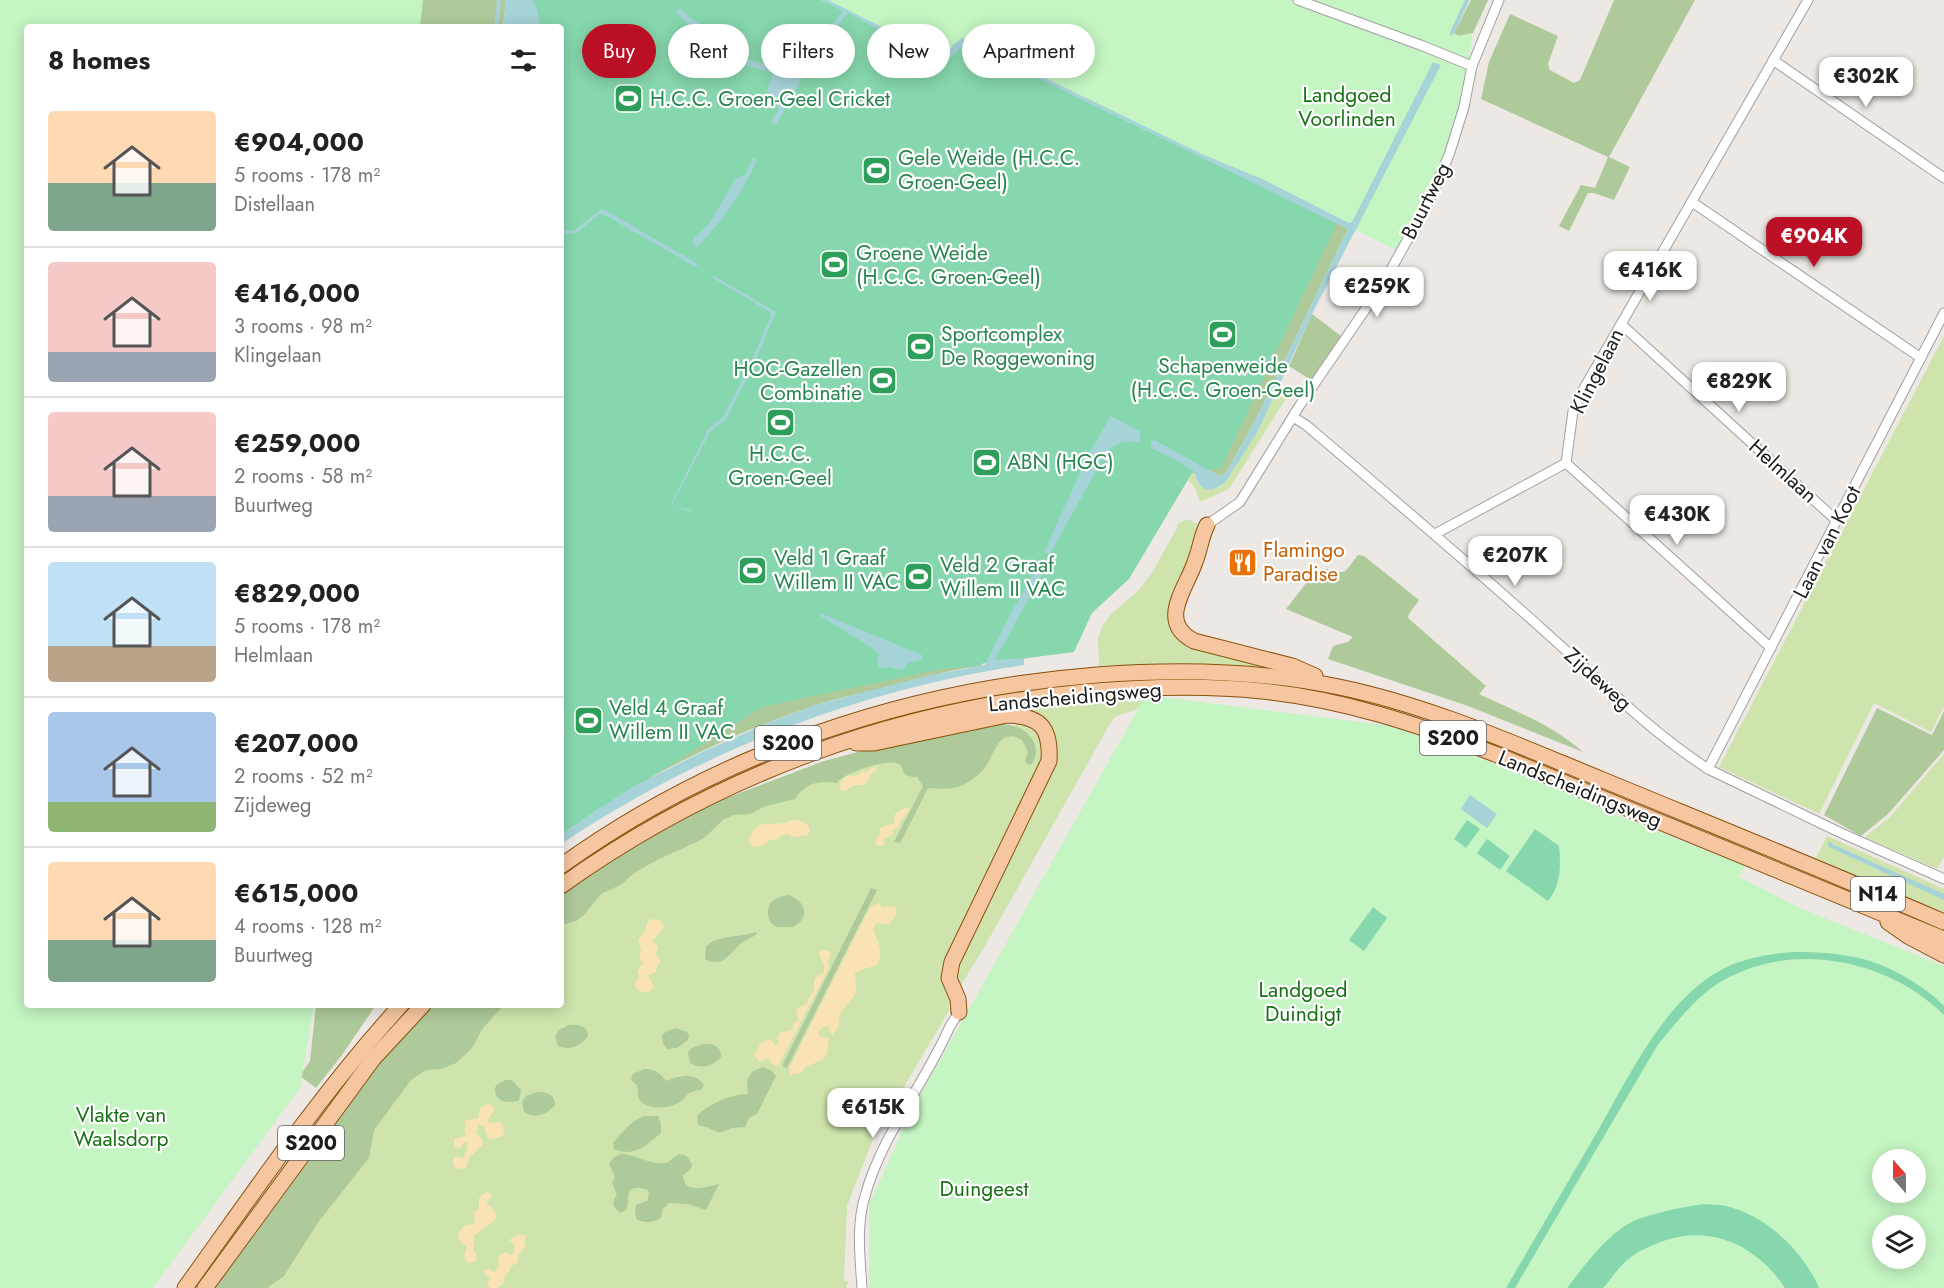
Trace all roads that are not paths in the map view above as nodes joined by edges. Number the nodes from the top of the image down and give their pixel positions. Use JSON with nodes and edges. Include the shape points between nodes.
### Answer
{"nodes":[{"id":1,"x":1298,"y":0,"type":"edge"},
{"id":2,"x":1499,"y":0,"type":"edge"},
{"id":3,"x":1808,"y":0,"type":"edge"},
{"id":4,"x":1773,"y":60,"type":"junction"},
{"id":5,"x":1472,"y":66,"type":"junction"},
{"id":6,"x":1944,"y":177,"type":"edge"},
{"id":7,"x":1692,"y":202,"type":"junction"},
{"id":8,"x":1944,"y":314,"type":"edge"},
{"id":9,"x":1621,"y":324,"type":"junction"},
{"id":10,"x":1921,"y":358,"type":"junction"},
{"id":11,"x":1293,"y":417,"type":"junction"},
{"id":12,"x":1566,"y":463,"type":"junction"},
{"id":13,"x":1838,"y":521,"type":"junction"},
{"id":14,"x":1207,"y":525,"type":"joint"},
{"id":15,"x":1435,"y":534,"type":"junction"},
{"id":16,"x":1771,"y":648,"type":"junction"},
{"id":17,"x":1343,"y":688,"type":"junction"},
{"id":18,"x":836,"y":744,"type":"junction"},
{"id":19,"x":1708,"y":769,"type":"junction"},
{"id":20,"x":564,"y":864,"type":"edge"},
{"id":21,"x":1813,"y":866,"type":"joint"},
{"id":22,"x":1944,"y":879,"type":"edge"},
{"id":23,"x":1806,"y":881,"type":"joint"},
{"id":24,"x":564,"y":884,"type":"edge"},
{"id":25,"x":1866,"y":906,"type":"junction"},
{"id":26,"x":1944,"y":922,"type":"edge"},
{"id":27,"x":1944,"y":939,"type":"edge"},
{"id":28,"x":1944,"y":955,"type":"edge"},
{"id":29,"x":398,"y":1008,"type":"edge"},
{"id":30,"x":420,"y":1008,"type":"edge"},
{"id":31,"x":959,"y":1012,"type":"joint"},
{"id":32,"x":185,"y":1288,"type":"edge"},
{"id":33,"x":205,"y":1288,"type":"edge"},
{"id":34,"x":862,"y":1288,"type":"edge"}],
"edges":[{"from":1,"to":5,"type":"street"},
{"from":2,"to":5,"type":"street","name":"Buurtweg"},
{"from":3,"to":4,"type":"street","name":"Klingelaan"},
{"from":4,"to":6,"type":"street"},
{"from":4,"to":7,"type":"street","name":"Klingelaan"},
{"from":5,"to":11,"type":"street","name":"Buurtweg","via":[[1449,155],[1430,199],[1384,282]]},
{"from":7,"to":9,"type":"street","name":"Klingelaan"},
{"from":7,"to":10,"type":"street"},
{"from":8,"to":10,"type":"street","name":"Laan van Koot"},
{"from":9,"to":12,"type":"street","name":"Klingelaan","via":[[1573,411]]},
{"from":9,"to":13,"type":"street","name":"Helmlaan"},
{"from":10,"to":13,"type":"street","name":"Laan van Koot"},
{"from":11,"to":14,"type":"street","name":"Buurtweg","via":[[1240,502]]},
{"from":11,"to":15,"type":"street","name":"Zijdeweg"},
{"from":12,"to":15,"type":"street"},
{"from":12,"to":16,"type":"street"},
{"from":13,"to":16,"type":"street","name":"Laan van Koot"},
{"from":14,"to":17,"type":"main road","via":[[1176,604],[1176,621],[1182,633],[1194,641],[1292,666]]},
{"from":15,"to":19,"type":"street","name":"Zijdeweg","via":[[1650,725]]},
{"from":16,"to":19,"type":"street","name":"Laan van Koot"},
{"from":17,"to":20,"type":"main road","name":"Landscheidingsweg","number":"S200","via":[[1265,675],[1146,672],[1038,680],[962,693],[886,711],[771,750],[643,812]]},
{"from":17,"to":21,"type":"main road","name":"Landscheidingsweg","number":"S200","via":[[1443,716]]},
{"from":18,"to":23,"type":"main road","name":"Landscheidingsweg","number":"S200","via":[[960,709],[1042,696],[1133,688],[1262,691],[1389,716],[1436,732]]},
{"from":18,"to":24,"type":"main road","name":"Landscheidingsweg","number":"S200","via":[[723,789],[650,827]]},
{"from":18,"to":31,"type":"main road","via":[[874,743],[1007,715],[1035,720],[1045,731],[1049,761],[951,962],[949,978]]},
{"from":19,"to":22,"type":"street","name":"Zijdeweg"},
{"from":21,"to":26,"type":"main road","name":"Landscheidingsweg","number":"N14"},
{"from":23,"to":25,"type":"main road","name":"Landscheidingsweg","number":"N14"},
{"from":25,"to":27,"type":"main road","name":"Landscheidingsweg","number":"N14"},
{"from":25,"to":28,"type":"main road","number":"N14","via":[[1908,936]]},
{"from":29,"to":32,"type":"main road","number":"S200","via":[[322,1098]]},
{"from":30,"to":33,"type":"main road","number":"S200","via":[[373,1059]]},
{"from":31,"to":34,"type":"street","via":[[891,1134],[865,1195],[859,1234]]}]}
